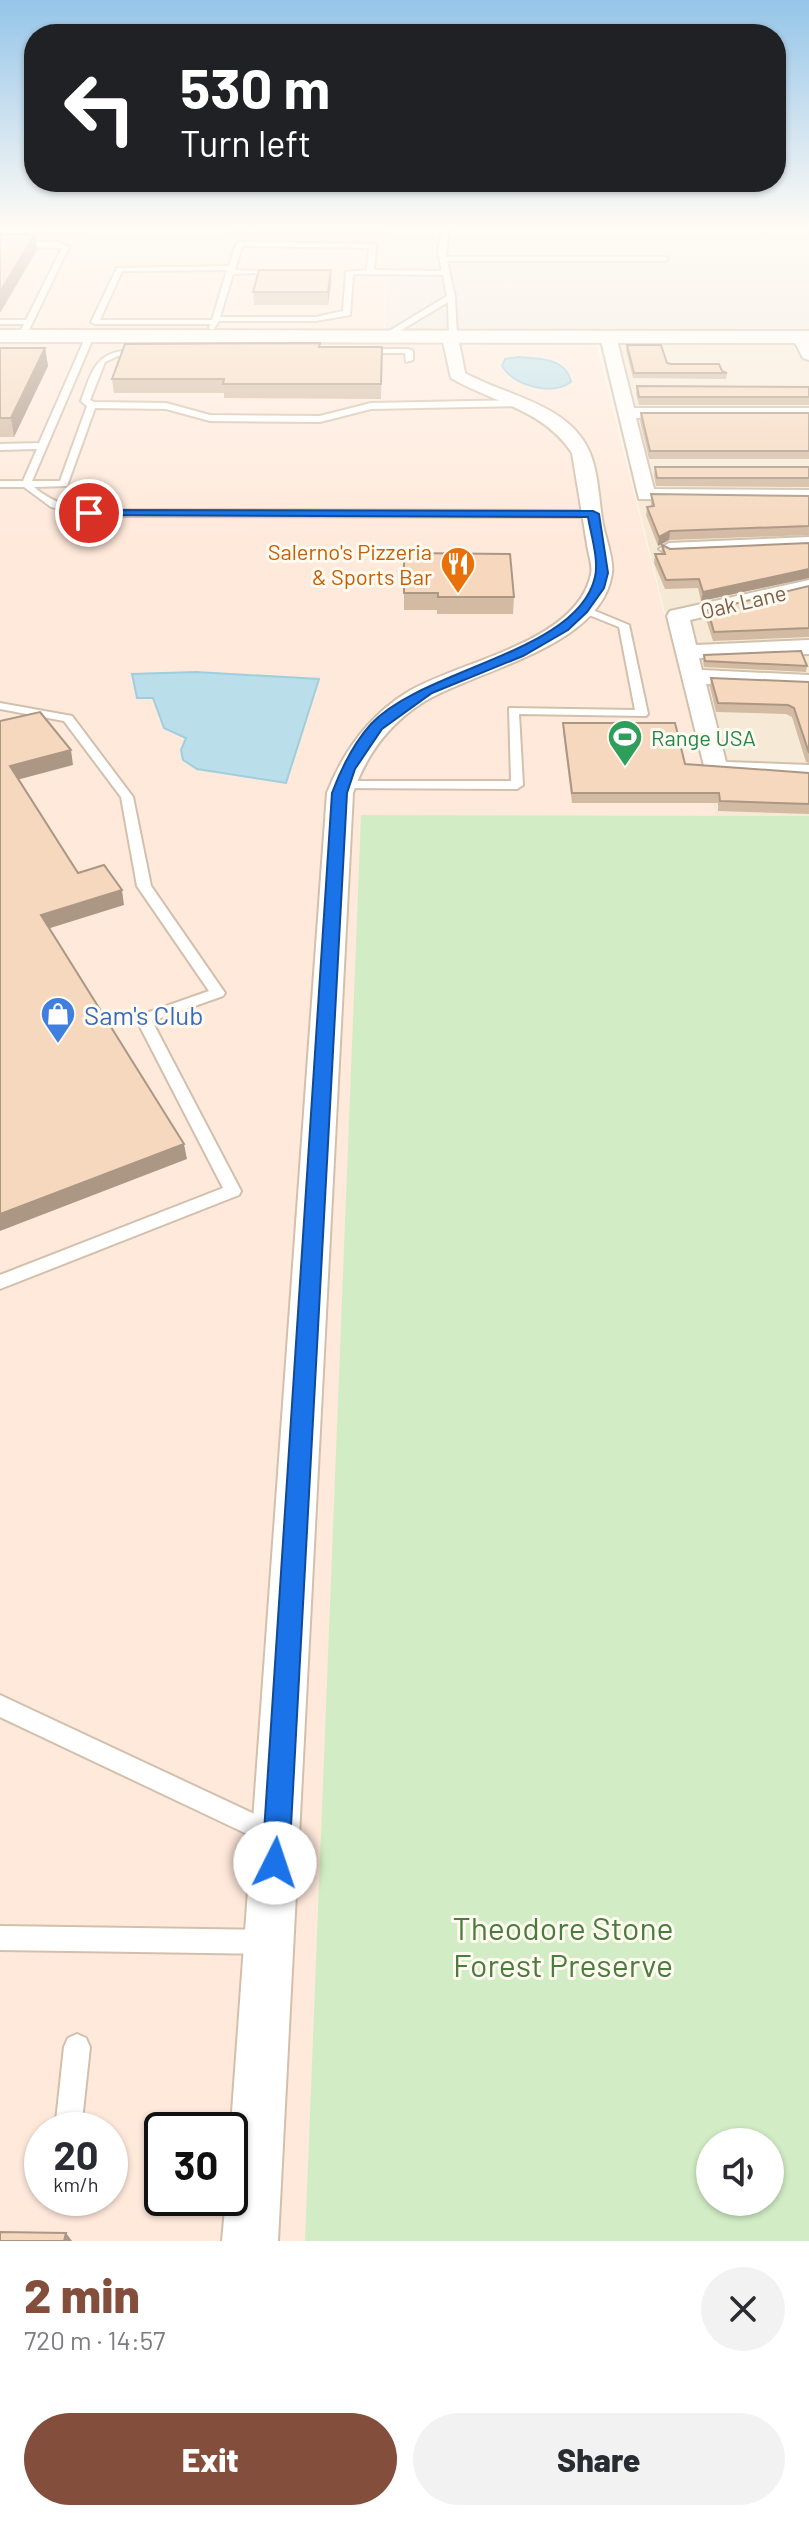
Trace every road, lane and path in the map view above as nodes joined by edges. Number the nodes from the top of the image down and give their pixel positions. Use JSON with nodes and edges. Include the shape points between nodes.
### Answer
{"nodes":[{"id":1,"x":20,"y":331,"type":"edge"},
{"id":2,"x":40,"y":331,"type":"edge"},
{"id":3,"x":157,"y":331,"type":"edge"},
{"id":4,"x":292,"y":331,"type":"edge"},
{"id":5,"x":394,"y":331,"type":"edge"},
{"id":6,"x":451,"y":331,"type":"edge"},
{"id":7,"x":0,"y":336,"type":"edge"},
{"id":8,"x":90,"y":336,"type":"junction"},
{"id":9,"x":385,"y":336,"type":"junction"},
{"id":10,"x":608,"y":336,"type":"junction"},
{"id":11,"x":451,"y":337,"type":"junction"},
{"id":12,"x":806,"y":343,"type":"edge"},
{"id":13,"x":345,"y":351,"type":"edge"},
{"id":14,"x":156,"y":352,"type":"edge"},
{"id":15,"x":409,"y":360,"type":"dead end"},
{"id":16,"x":525,"y":403,"type":"junction"},
{"id":17,"x":92,"y":405,"type":"junction"},
{"id":18,"x":626,"y":413,"type":"junction"},
{"id":19,"x":809,"y":413,"type":"edge"},
{"id":20,"x":43,"y":446,"type":"junction"},
{"id":21,"x":0,"y":447,"type":"edge"},
{"id":22,"x":0,"y":484,"type":"edge"},
{"id":23,"x":26,"y":484,"type":"junction"},
{"id":24,"x":809,"y":496,"type":"edge"},
{"id":25,"x":593,"y":514,"type":"junction"},
{"id":26,"x":809,"y":543,"type":"edge"},
{"id":27,"x":669,"y":549,"type":"edge"},
{"id":28,"x":809,"y":586,"type":"edge"},
{"id":29,"x":583,"y":609,"type":"junction"},
{"id":30,"x":809,"y":647,"type":"edge"},
{"id":31,"x":686,"y":652,"type":"junction"},
{"id":32,"x":692,"y":676,"type":"junction"},
{"id":33,"x":809,"y":682,"type":"edge"},
{"id":34,"x":0,"y":706,"type":"edge"},
{"id":35,"x":809,"y":772,"type":"edge"},
{"id":36,"x":342,"y":785,"type":"junction"},
{"id":37,"x":0,"y":1282,"type":"edge"},
{"id":38,"x":0,"y":1706,"type":"edge"},
{"id":39,"x":277,"y":1836,"type":"junction"},
{"id":40,"x":0,"y":1938,"type":"edge"},
{"id":41,"x":270,"y":1942,"type":"junction"},
{"id":42,"x":77,"y":2047,"type":"dead end"},
{"id":43,"x":70,"y":2112,"type":"edge"},
{"id":44,"x":250,"y":2241,"type":"edge"}],
"edges":[{"from":1,"to":7,"type":"street"},
{"from":2,"to":8,"type":"street"},
{"from":3,"to":8,"type":"street"},
{"from":4,"to":9,"type":"street"},
{"from":5,"to":9,"type":"lane"},
{"from":6,"to":11,"type":"lane"},
{"from":8,"to":20,"type":"lane"},
{"from":9,"to":11,"type":"street"},
{"from":10,"to":11,"type":"street"},
{"from":10,"to":12,"type":"street"},
{"from":10,"to":18,"type":"street","via":[[628,386]]},
{"from":11,"to":16,"type":"street","via":[[457,375]]},
{"from":13,"to":15,"type":"lane","via":[[409,351]]},
{"from":14,"to":17,"type":"lane","via":[[109,353],[102,358],[85,401]]},
{"from":16,"to":17,"type":"lane","via":[[371,406],[320,419],[210,418],[166,406]]},
{"from":16,"to":25,"type":"street","via":[[554,419],[575,442]]},
{"from":17,"to":23,"type":"lane","via":[[64,484]]},
{"from":18,"to":19,"type":"street"},
{"from":18,"to":24,"type":"street","via":[[647,467],[646,495]]},
{"from":20,"to":21,"type":"lane"},
{"from":20,"to":23,"type":"lane"},
{"from":22,"to":23,"type":"lane"},
{"from":23,"to":25,"type":"lane","via":[[39,499],[89,513]]},
{"from":25,"to":29,"type":"street","via":[[602,573]]},
{"from":26,"to":27,"type":"street"},
{"from":28,"to":31,"type":"street","name":"Oak Lane","via":[[678,616]]},
{"from":29,"to":36,"type":"street","via":[[564,628],[519,654],[455,677],[401,708],[377,726]]},
{"from":29,"to":36,"type":"lane","via":[[624,625],[642,714],[513,710],[517,785]]},
{"from":30,"to":31,"type":"street"},
{"from":31,"to":32,"type":"street"},
{"from":32,"to":33,"type":"street"},
{"from":32,"to":35,"type":"street","via":[[715,769]]},
{"from":34,"to":37,"type":"lane","via":[[68,718],[127,797],[144,886],[218,993],[143,1019],[233,1191]]},
{"from":36,"to":39,"type":"street"},
{"from":38,"to":39,"type":"lane"},
{"from":39,"to":41,"type":"street"},
{"from":40,"to":41,"type":"lane"},
{"from":41,"to":44,"type":"street"},
{"from":42,"to":43,"type":"lane"}]}
